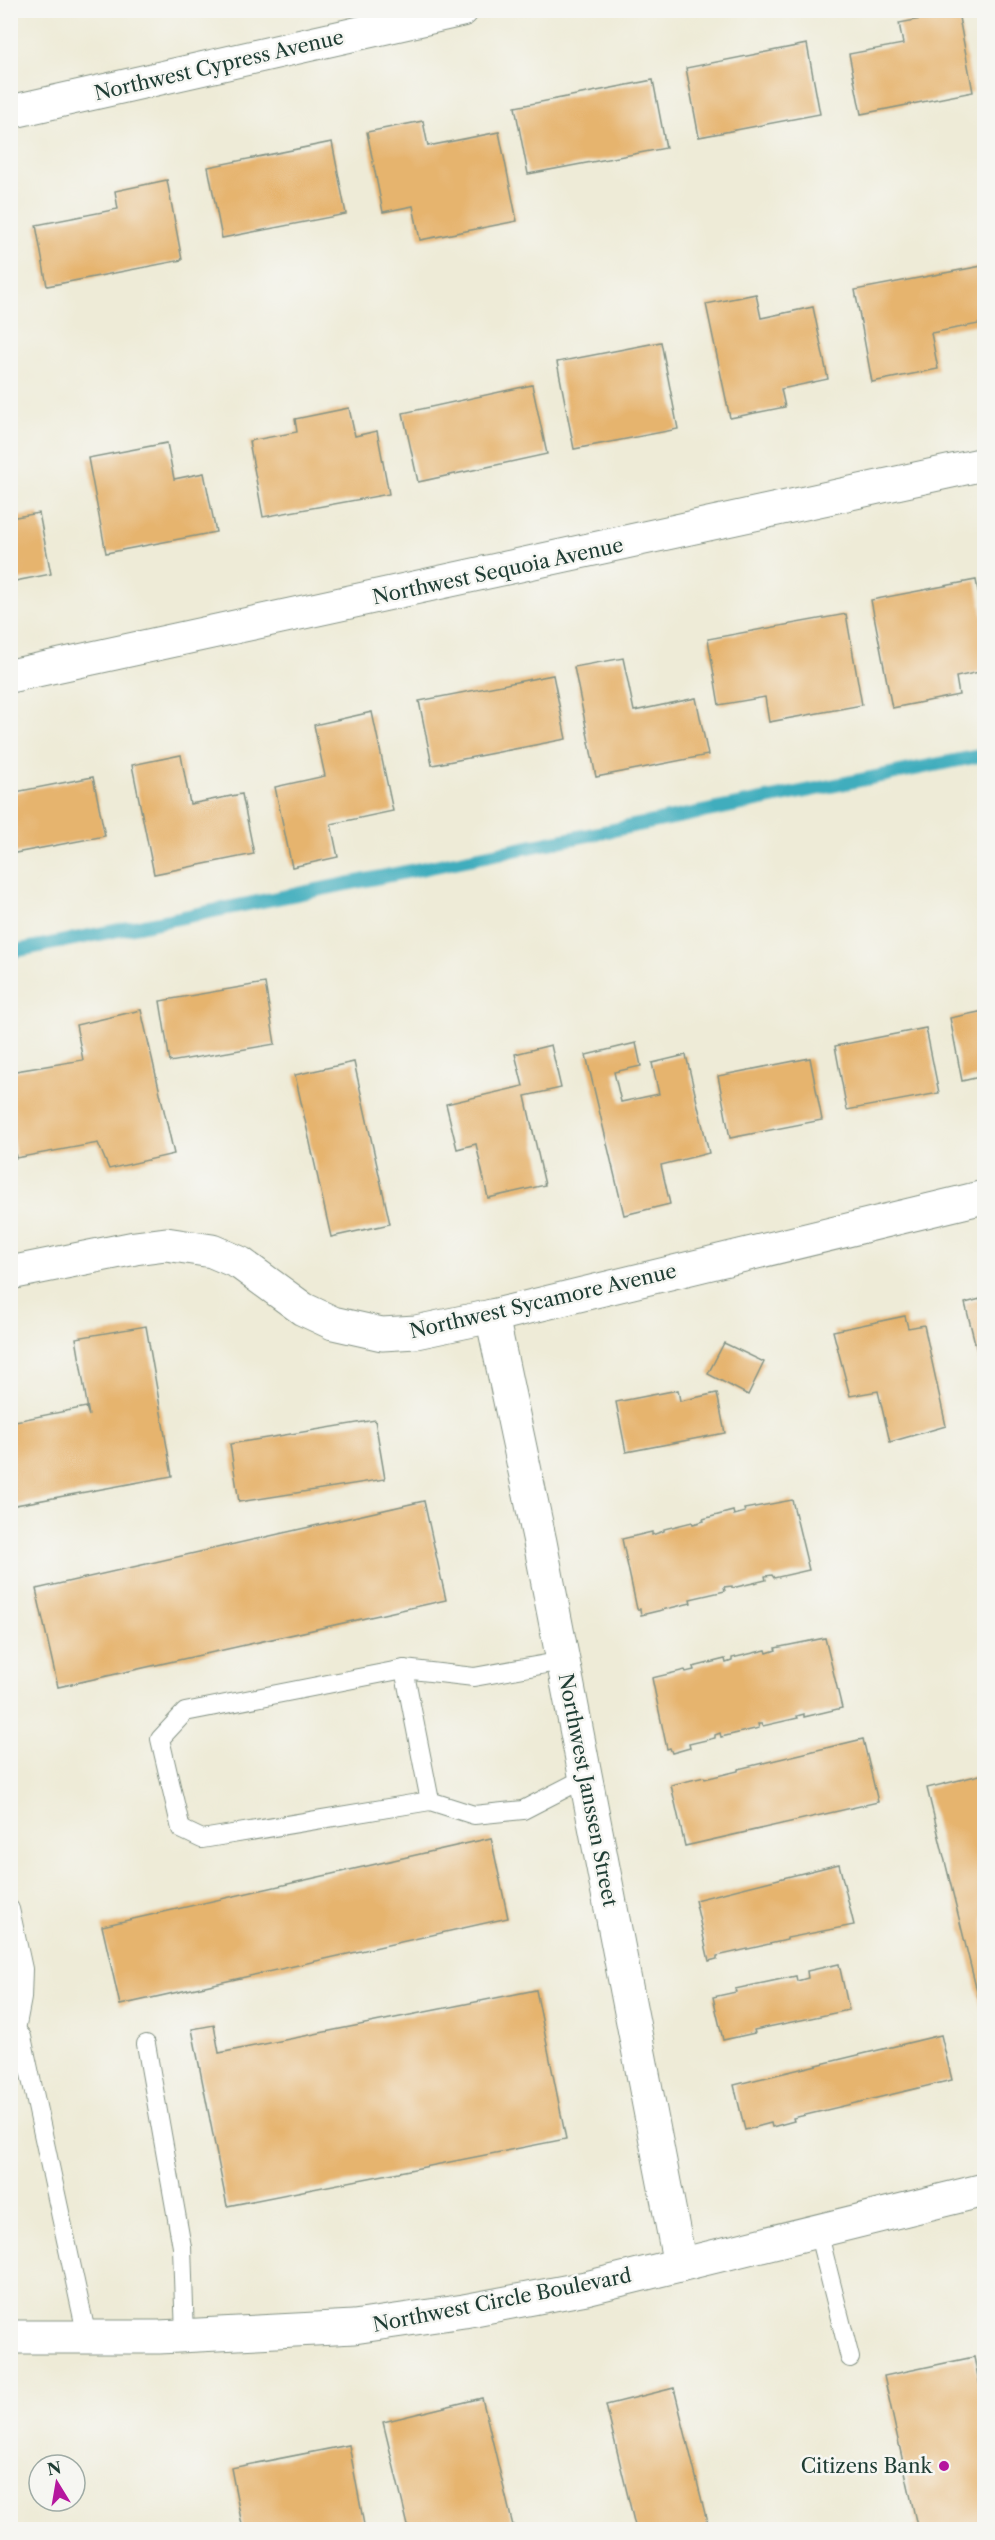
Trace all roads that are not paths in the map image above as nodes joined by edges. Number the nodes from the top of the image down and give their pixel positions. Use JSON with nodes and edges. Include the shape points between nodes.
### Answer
{"nodes":[{"id":1,"x":462,"y":10,"type":"edge"},
{"id":2,"x":10,"y":112,"type":"edge"},
{"id":3,"x":984,"y":464,"type":"edge"},
{"id":4,"x":10,"y":676,"type":"edge"},
{"id":5,"x":984,"y":1197,"type":"edge"},
{"id":6,"x":10,"y":1273,"type":"edge"},
{"id":7,"x":492,"y":1316,"type":"junction"},
{"id":8,"x":563,"y":1661,"type":"junction"},
{"id":9,"x":404,"y":1669,"type":"junction"},
{"id":10,"x":585,"y":1778,"type":"junction"},
{"id":11,"x":430,"y":1801,"type":"junction"},
{"id":12,"x":10,"y":1909,"type":"edge"},
{"id":13,"x":13,"y":2026,"type":"edge"},
{"id":14,"x":146,"y":2044,"type":"dead end"},
{"id":15,"x":984,"y":2190,"type":"edge"},
{"id":16,"x":818,"y":2230,"type":"junction"},
{"id":17,"x":680,"y":2265,"type":"junction"},
{"id":18,"x":185,"y":2336,"type":"junction"},
{"id":19,"x":10,"y":2337,"type":"edge"},
{"id":20,"x":87,"y":2337,"type":"junction"},
{"id":21,"x":850,"y":2358,"type":"dead end"}],
"edges":[{"from":1,"to":2,"type":"street","name":"Northwest Cypress Avenue"},
{"from":3,"to":4,"type":"street","name":"Northwest Sequoia Avenue"},
{"from":5,"to":7,"type":"street","name":"Northwest Sycamore Avenue"},
{"from":6,"to":7,"type":"street","name":"Northwest Sycamore Avenue","via":[[166,1244],[212,1251],[240,1263],[303,1309],[333,1323],[382,1334],[416,1332]]},
{"from":7,"to":8,"type":"street","name":"Northwest Janssen Street"},
{"from":8,"to":9,"type":"lane","via":[[474,1677]]},
{"from":8,"to":10,"type":"street","name":"Northwest Janssen Street"},
{"from":9,"to":11,"type":"lane"},
{"from":9,"to":11,"type":"lane","via":[[185,1712],[160,1739],[181,1829],[202,1839]]},
{"from":10,"to":11,"type":"lane","via":[[523,1810],[474,1815]]},
{"from":10,"to":17,"type":"street","name":"Northwest Janssen Street"},
{"from":12,"to":13,"type":"lane","via":[[22,1969],[22,1998]]},
{"from":13,"to":20,"type":"lane","via":[[22,2037]]},
{"from":14,"to":18,"type":"lane","via":[[182,2247]]},
{"from":15,"to":16,"type":"street","name":"Northwest Circle Boulevard"},
{"from":16,"to":17,"type":"street","name":"Northwest Circle Boulevard"},
{"from":16,"to":21,"type":"lane"},
{"from":17,"to":18,"type":"street","name":"Northwest Circle Boulevard","via":[[586,2288],[354,2327]]},
{"from":18,"to":20,"type":"street","name":"Northwest Circle Boulevard"},
{"from":19,"to":20,"type":"street","name":"Northwest Circle Boulevard"}]}
